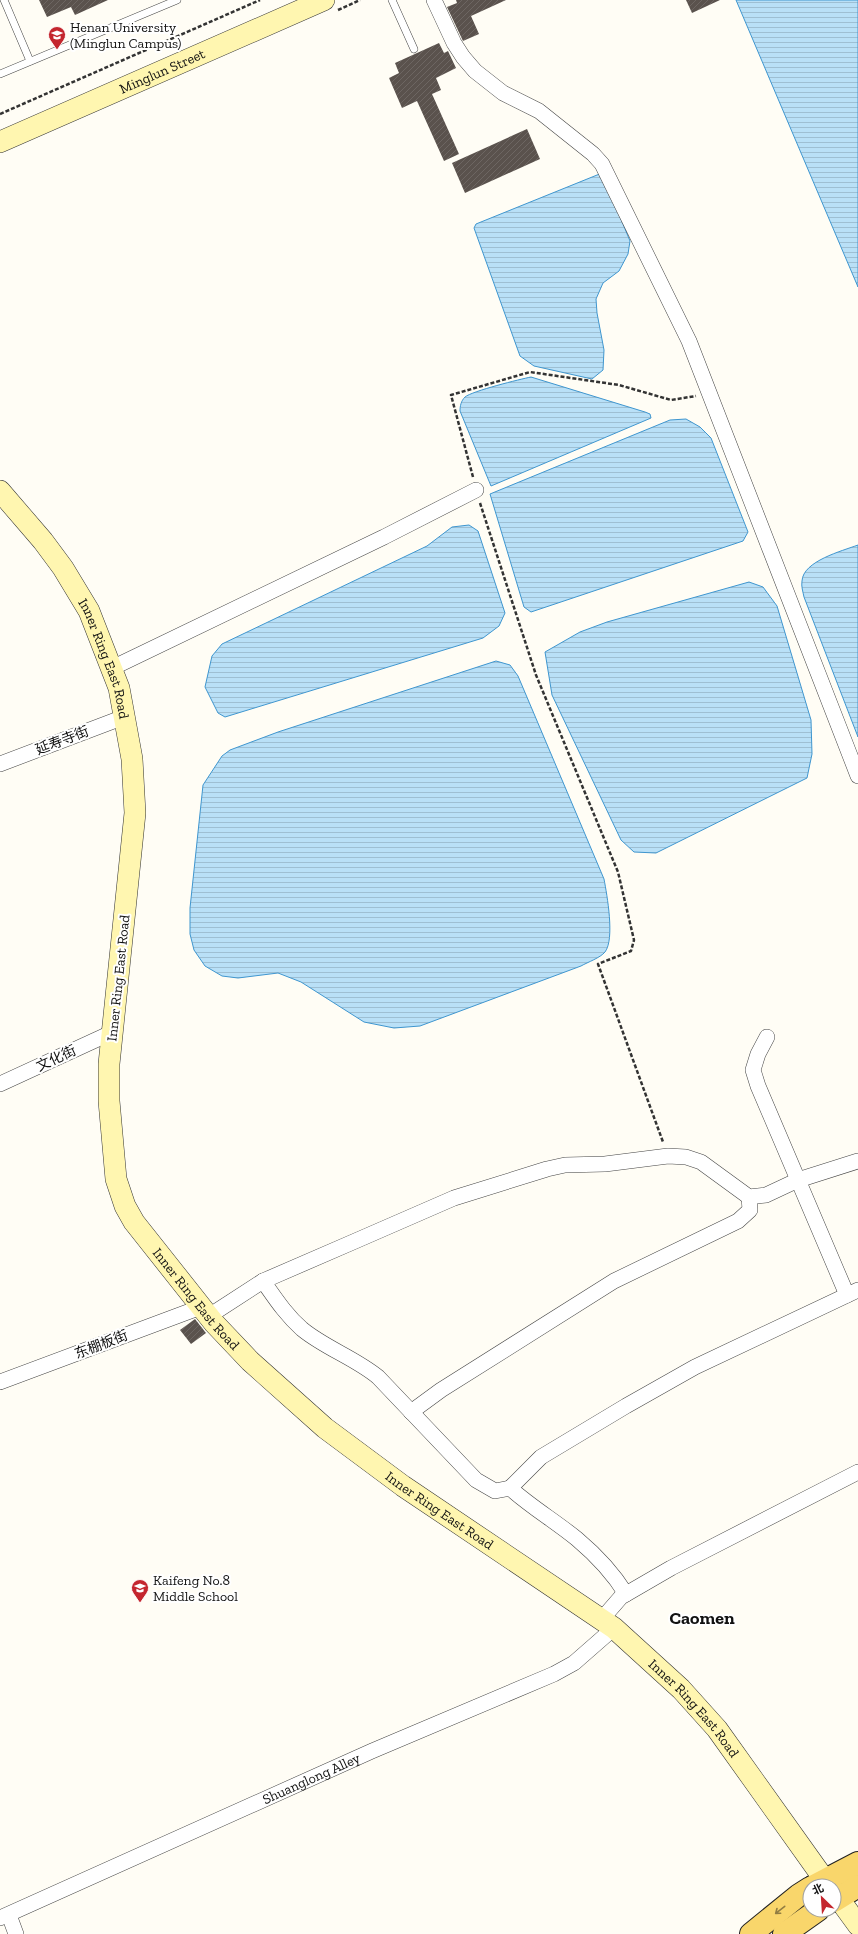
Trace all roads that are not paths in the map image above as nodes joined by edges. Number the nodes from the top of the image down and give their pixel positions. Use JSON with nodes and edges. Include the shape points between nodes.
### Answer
{"nodes":[{"id":1,"x":4,"y":0,"type":"edge"},
{"id":2,"x":177,"y":0,"type":"edge"},
{"id":3,"x":294,"y":0,"type":"edge"},
{"id":4,"x":324,"y":0,"type":"edge"},
{"id":5,"x":392,"y":0,"type":"edge"},
{"id":6,"x":434,"y":0,"type":"edge"},
{"id":7,"x":414,"y":48,"type":"dead end"},
{"id":8,"x":30,"y":61,"type":"junction"},
{"id":9,"x":0,"y":74,"type":"edge"},
{"id":10,"x":0,"y":130,"type":"edge"},
{"id":11,"x":0,"y":142,"type":"edge"},
{"id":12,"x":476,"y":490,"type":"road end"},
{"id":13,"x":0,"y":491,"type":"edge"},
{"id":14,"x":112,"y":668,"type":"junction"},
{"id":15,"x":124,"y":717,"type":"junction"},
{"id":16,"x":0,"y":764,"type":"edge"},
{"id":17,"x":858,"y":776,"type":"edge"},
{"id":18,"x":113,"y":1032,"type":"junction"},
{"id":19,"x":767,"y":1037,"type":"dead end"},
{"id":20,"x":2,"y":1077,"type":"edge"},
{"id":21,"x":858,"y":1161,"type":"edge"},
{"id":22,"x":798,"y":1180,"type":"junction"},
{"id":23,"x":749,"y":1197,"type":"junction"},
{"id":24,"x":263,"y":1281,"type":"junction"},
{"id":25,"x":852,"y":1293,"type":"edge"},
{"id":26,"x":205,"y":1311,"type":"junction"},
{"id":27,"x":0,"y":1382,"type":"edge"},
{"id":28,"x":411,"y":1412,"type":"junction"},
{"id":29,"x":858,"y":1472,"type":"edge"},
{"id":30,"x":510,"y":1488,"type":"junction"},
{"id":31,"x":626,"y":1594,"type":"junction"},
{"id":32,"x":608,"y":1624,"type":"junction"},
{"id":33,"x":858,"y":1863,"type":"edge"},
{"id":34,"x":818,"y":1878,"type":"edge"},
{"id":35,"x":840,"y":1878,"type":"edge"},
{"id":36,"x":858,"y":1886,"type":"edge"},
{"id":37,"x":842,"y":1888,"type":"edge"},
{"id":38,"x":802,"y":1897,"type":"edge"},
{"id":39,"x":842,"y":1908,"type":"edge"},
{"id":40,"x":5,"y":1917,"type":"edge"},
{"id":41,"x":807,"y":1918,"type":"edge"},
{"id":42,"x":858,"y":1925,"type":"edge"},
{"id":43,"x":16,"y":1934,"type":"edge"},
{"id":44,"x":751,"y":1934,"type":"edge"},
{"id":45,"x":784,"y":1934,"type":"edge"}],
"edges":[{"from":1,"to":8,"type":"lane"},
{"from":2,"to":8,"type":"lane"},
{"from":3,"to":10,"type":"street","name":"Minglun Street"},
{"from":4,"to":11,"type":"street","name":"Minglun Street"},
{"from":5,"to":7,"type":"lane"},
{"from":6,"to":17,"type":"street","via":[[454,43],[475,71],[503,93],[538,111],[602,164],[689,341]]},
{"from":8,"to":9,"type":"lane"},
{"from":12,"to":14,"type":"street"},
{"from":13,"to":14,"type":"street","name":"Inner Ring East Road","via":[[63,568],[89,611]]},
{"from":14,"to":15,"type":"street","name":"Inner Ring East Road","via":[[119,688]]},
{"from":15,"to":16,"type":"street","name":"延寿寺街"},
{"from":15,"to":18,"type":"street","name":"Inner Ring East Road","via":[[132,759],[135,813]]},
{"from":18,"to":20,"type":"street","name":"文化街"},
{"from":18,"to":26,"type":"street","name":"Inner Ring East Road","via":[[109,1064],[109,1102],[119,1193],[134,1222]]},
{"from":19,"to":22,"type":"street","via":[[753,1070]]},
{"from":21,"to":22,"type":"street"},
{"from":22,"to":23,"type":"street","via":[[766,1195]]},
{"from":22,"to":25,"type":"street"},
{"from":23,"to":24,"type":"street","name":"东棚板街","via":[[701,1162],[686,1157],[668,1156],[605,1164],[565,1165],[454,1198]]},
{"from":23,"to":28,"type":"street","via":[[750,1210],[738,1221],[614,1281],[441,1390]]},
{"from":24,"to":26,"type":"street","name":"东棚板街"},
{"from":24,"to":28,"type":"street","via":[[303,1330],[364,1366]]},
{"from":25,"to":30,"type":"street","via":[[694,1367],[541,1456]]},
{"from":26,"to":27,"type":"street","name":"东棚板街"},
{"from":26,"to":32,"type":"street","name":"Inner Ring East Road","via":[[250,1361],[325,1428],[403,1486]]},
{"from":28,"to":30,"type":"street","via":[[476,1480],[495,1491]]},
{"from":29,"to":31,"type":"street","name":"Shuanglong Alley","via":[[671,1568]]},
{"from":30,"to":31,"type":"street","via":[[576,1539],[614,1574]]},
{"from":31,"to":32,"type":"street","name":"Shuanglong Alley","via":[[621,1597]]},
{"from":32,"to":34,"type":"street","name":"Inner Ring East Road","via":[[681,1689],[717,1729]]},
{"from":32,"to":40,"type":"street","name":"Shuanglong Alley","via":[[574,1663],[554,1674],[372,1751]]},
{"from":33,"to":35,"type":"main road"},
{"from":36,"to":37,"type":"main road"},
{"from":38,"to":44,"type":"main road","one_way":true,"via":[[794,1899]]},
{"from":39,"to":42,"type":"street","name":"Inner Ring East Road"},
{"from":40,"to":43,"type":"street"},
{"from":41,"to":45,"type":"main road"}]}
